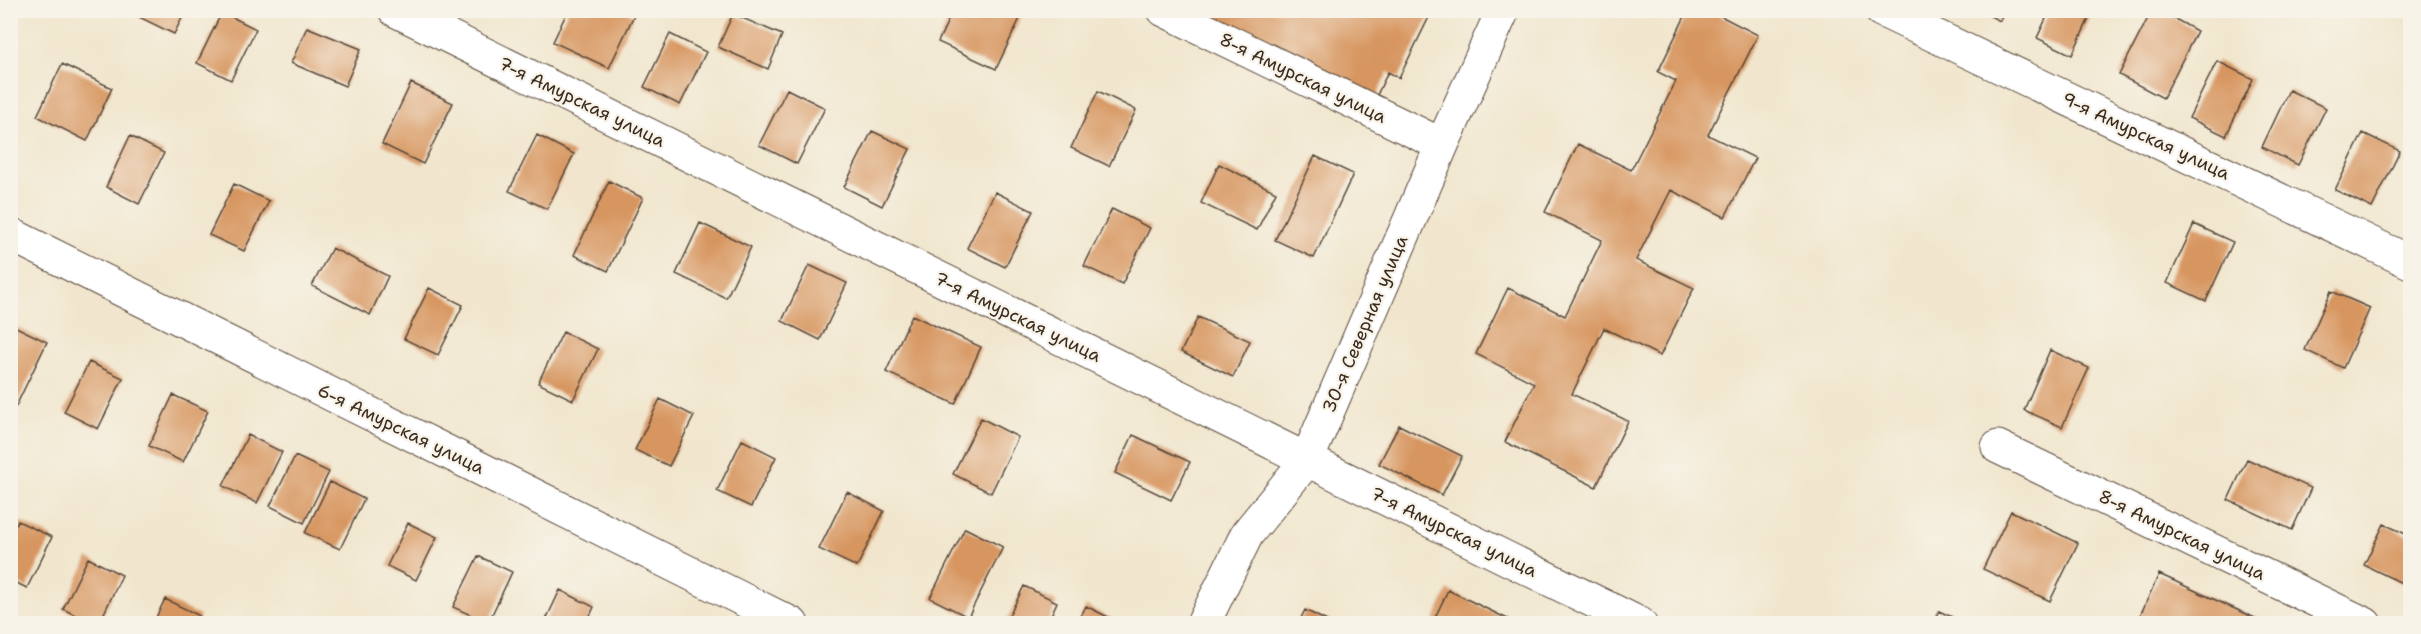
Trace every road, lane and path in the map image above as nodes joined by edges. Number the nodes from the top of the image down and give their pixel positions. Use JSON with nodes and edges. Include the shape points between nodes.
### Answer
{"nodes":[{"id":1,"x":395,"y":10,"type":"edge"},
{"id":2,"x":1164,"y":10,"type":"edge"},
{"id":3,"x":1503,"y":10,"type":"edge"},
{"id":4,"x":1881,"y":10,"type":"edge"},
{"id":5,"x":1442,"y":146,"type":"junction"},
{"id":6,"x":10,"y":234,"type":"edge"},
{"id":7,"x":2410,"y":262,"type":"edge"},
{"id":8,"x":1998,"y":447,"type":"dead end"},
{"id":9,"x":1307,"y":460,"type":"junction"},
{"id":10,"x":792,"y":624,"type":"edge"},
{"id":11,"x":1203,"y":624,"type":"edge"},
{"id":12,"x":1640,"y":624,"type":"edge"},
{"id":13,"x":2365,"y":624,"type":"edge"}],
"edges":[{"from":1,"to":9,"type":"street","name":"7-я Амурская улица"},
{"from":2,"to":5,"type":"street","name":"8-я Амурская улица"},
{"from":3,"to":5,"type":"street","name":"30-я Северная улица"},
{"from":4,"to":7,"type":"street","name":"9-я Амурская улица"},
{"from":5,"to":9,"type":"street","name":"30-я Северная улица"},
{"from":6,"to":10,"type":"street","name":"6-я Амурская улица"},
{"from":8,"to":13,"type":"street","name":"8-я Амурская улица"},
{"from":9,"to":11,"type":"street","name":"30-я Северная улица","via":[[1247,534]]},
{"from":9,"to":12,"type":"street","name":"7-я Амурская улица"}]}
